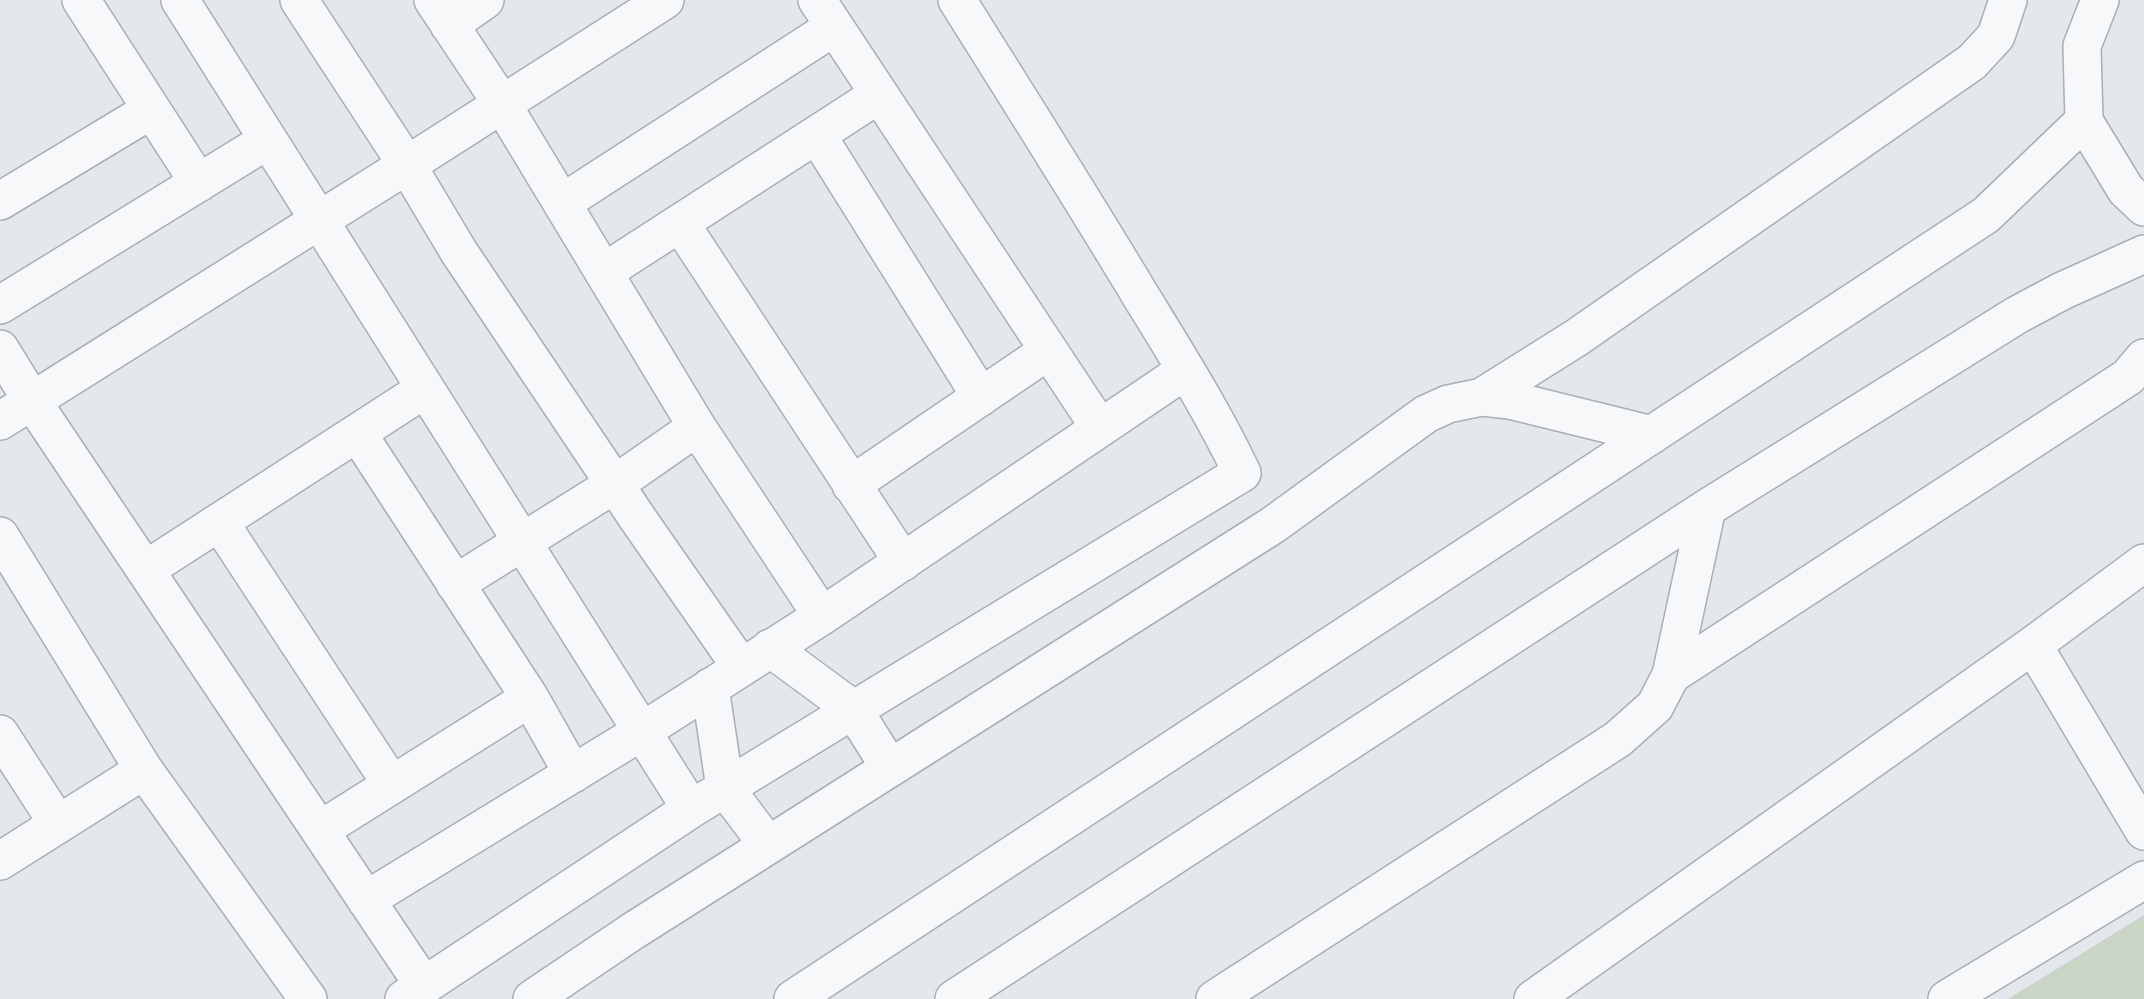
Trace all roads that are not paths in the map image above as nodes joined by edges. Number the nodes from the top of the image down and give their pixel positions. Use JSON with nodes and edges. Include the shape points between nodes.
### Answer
{"nodes":[{"id":1,"x":81,"y":0,"type":"edge"},
{"id":2,"x":180,"y":0,"type":"edge"},
{"id":3,"x":299,"y":0,"type":"edge"},
{"id":4,"x":485,"y":0,"type":"edge"},
{"id":5,"x":665,"y":0,"type":"edge"},
{"id":6,"x":957,"y":0,"type":"edge"},
{"id":7,"x":2008,"y":0,"type":"edge"},
{"id":8,"x":2100,"y":0,"type":"edge"},
{"id":9,"x":441,"y":12,"type":"edge"},
{"id":10,"x":826,"y":13,"type":"edge"},
{"id":11,"x":878,"y":95,"type":"junction"},
{"id":12,"x":502,"y":104,"type":"junction"},
{"id":13,"x":151,"y":110,"type":"junction"},
{"id":14,"x":2084,"y":121,"type":"junction"},
{"id":15,"x":817,"y":135,"type":"junction"},
{"id":16,"x":268,"y":140,"type":"junction"},
{"id":17,"x":407,"y":165,"type":"junction"},
{"id":18,"x":199,"y":183,"type":"junction"},
{"id":19,"x":0,"y":201,"type":"edge"},
{"id":20,"x":562,"y":203,"type":"junction"},
{"id":21,"x":2144,"y":207,"type":"edge"},
{"id":22,"x":319,"y":221,"type":"junction"},
{"id":23,"x":680,"y":223,"type":"junction"},
{"id":24,"x":2142,"y":264,"type":"edge"},
{"id":25,"x":604,"y":272,"type":"junction"},
{"id":26,"x":0,"y":305,"type":"edge"},
{"id":27,"x":0,"y":349,"type":"edge"},
{"id":28,"x":1048,"y":351,"type":"junction"},
{"id":29,"x":2144,"y":358,"type":"edge"},
{"id":30,"x":1186,"y":370,"type":"junction"},
{"id":31,"x":425,"y":389,"type":"junction"},
{"id":32,"x":981,"y":397,"type":"junction"},
{"id":33,"x":1482,"y":397,"type":"junction"},
{"id":34,"x":32,"y":401,"type":"junction"},
{"id":35,"x":0,"y":421,"type":"edge"},
{"id":36,"x":697,"y":427,"type":"junction"},
{"id":37,"x":1100,"y":428,"type":"junction"},
{"id":38,"x":358,"y":434,"type":"junction"},
{"id":39,"x":1652,"y":435,"type":"junction"},
{"id":40,"x":615,"y":484,"type":"junction"},
{"id":41,"x":851,"y":485,"type":"junction"},
{"id":42,"x":1707,"y":508,"type":"junction"},
{"id":43,"x":219,"y":523,"type":"junction"},
{"id":44,"x":0,"y":536,"type":"edge"},
{"id":45,"x":522,"y":542,"type":"junction"},
{"id":46,"x":903,"y":562,"type":"junction"},
{"id":47,"x":2144,"y":563,"type":"edge"},
{"id":48,"x":145,"y":570,"type":"junction"},
{"id":49,"x":455,"y":584,"type":"junction"},
{"id":50,"x":822,"y":616,"type":"junction"},
{"id":51,"x":2034,"y":645,"type":"junction"},
{"id":52,"x":756,"y":658,"type":"junction"},
{"id":53,"x":1671,"y":675,"type":"junction"},
{"id":54,"x":710,"y":687,"type":"junction"},
{"id":55,"x":530,"y":698,"type":"junction"},
{"id":56,"x":853,"y":709,"type":"junction"},
{"id":57,"x":641,"y":732,"type":"junction"},
{"id":58,"x":0,"y":734,"type":"edge"},
{"id":59,"x":890,"y":768,"type":"junction"},
{"id":60,"x":144,"y":770,"type":"junction"},
{"id":61,"x":573,"y":774,"type":"junction"},
{"id":62,"x":392,"y":785,"type":"junction"},
{"id":63,"x":725,"y":788,"type":"junction"},
{"id":64,"x":691,"y":809,"type":"junction"},
{"id":65,"x":58,"y":824,"type":"junction"},
{"id":66,"x":320,"y":830,"type":"junction"},
{"id":67,"x":2144,"y":831,"type":"edge"},
{"id":68,"x":768,"y":845,"type":"junction"},
{"id":69,"x":0,"y":861,"type":"edge"},
{"id":70,"x":2144,"y":880,"type":"edge"},
{"id":71,"x":366,"y":900,"type":"junction"},
{"id":72,"x":414,"y":993,"type":"edge"},
{"id":73,"x":1536,"y":998,"type":"edge"},
{"id":74,"x":308,"y":999,"type":"edge"},
{"id":75,"x":532,"y":999,"type":"edge"},
{"id":76,"x":793,"y":999,"type":"edge"},
{"id":77,"x":954,"y":999,"type":"edge"},
{"id":78,"x":1215,"y":999,"type":"edge"},
{"id":79,"x":1947,"y":999,"type":"edge"}],
"edges":[{"from":1,"to":13,"type":"street"},
{"from":2,"to":16,"type":"street"},
{"from":3,"to":17,"type":"street"},
{"from":4,"to":9,"type":"street"},
{"from":5,"to":12,"type":"street"},
{"from":6,"to":30,"type":"street"},
{"from":7,"to":33,"type":"street","via":[[1996,36],[1972,62],[1576,338]]},
{"from":8,"to":14,"type":"street","via":[[2082,46]]},
{"from":9,"to":12,"type":"street"},
{"from":10,"to":11,"type":"street"},
{"from":10,"to":20,"type":"street"},
{"from":11,"to":15,"type":"street"},
{"from":11,"to":28,"type":"street"},
{"from":12,"to":17,"type":"street"},
{"from":12,"to":20,"type":"street"},
{"from":13,"to":18,"type":"street"},
{"from":13,"to":19,"type":"street"},
{"from":14,"to":21,"type":"street","via":[[2126,190]]},
{"from":14,"to":39,"type":"street","via":[[1986,215]]},
{"from":15,"to":23,"type":"street"},
{"from":15,"to":32,"type":"street"},
{"from":16,"to":18,"type":"street"},
{"from":16,"to":22,"type":"street"},
{"from":17,"to":22,"type":"street"},
{"from":17,"to":40,"type":"street","via":[[459,252]]},
{"from":18,"to":26,"type":"street"},
{"from":20,"to":25,"type":"street"},
{"from":22,"to":31,"type":"street"},
{"from":22,"to":34,"type":"street"},
{"from":23,"to":25,"type":"street"},
{"from":23,"to":41,"type":"street"},
{"from":24,"to":42,"type":"street","via":[[2062,291],[2017,315]]},
{"from":25,"to":36,"type":"street"},
{"from":27,"to":34,"type":"street"},
{"from":28,"to":32,"type":"street"},
{"from":28,"to":37,"type":"street"},
{"from":29,"to":53,"type":"street","via":[[2128,377]]},
{"from":30,"to":37,"type":"street"},
{"from":30,"to":56,"type":"street","via":[[1242,473]]},
{"from":31,"to":38,"type":"street"},
{"from":31,"to":45,"type":"street"},
{"from":32,"to":41,"type":"street"},
{"from":33,"to":39,"type":"street"},
{"from":33,"to":59,"type":"street","via":[[1426,414],[1273,525]]},
{"from":34,"to":35,"type":"street"},
{"from":34,"to":48,"type":"street"},
{"from":36,"to":40,"type":"street"},
{"from":36,"to":50,"type":"street"},
{"from":37,"to":46,"type":"street"},
{"from":38,"to":43,"type":"street"},
{"from":38,"to":49,"type":"street"},
{"from":39,"to":76,"type":"street"},
{"from":40,"to":45,"type":"street"},
{"from":40,"to":52,"type":"street"},
{"from":41,"to":46,"type":"street"},
{"from":42,"to":53,"type":"street"},
{"from":42,"to":77,"type":"street"},
{"from":43,"to":48,"type":"street"},
{"from":43,"to":62,"type":"street"},
{"from":44,"to":60,"type":"street"},
{"from":45,"to":49,"type":"street"},
{"from":45,"to":57,"type":"street"},
{"from":46,"to":50,"type":"street"},
{"from":47,"to":51,"type":"street"},
{"from":48,"to":66,"type":"street"},
{"from":49,"to":55,"type":"street"},
{"from":50,"to":52,"type":"street"},
{"from":51,"to":67,"type":"street"},
{"from":51,"to":73,"type":"street"},
{"from":52,"to":54,"type":"street"},
{"from":52,"to":56,"type":"street"},
{"from":53,"to":78,"type":"street","via":[[1655,706],[1619,740]]},
{"from":54,"to":57,"type":"street"},
{"from":54,"to":63,"type":"street"},
{"from":55,"to":61,"type":"street"},
{"from":55,"to":62,"type":"street"},
{"from":56,"to":59,"type":"street"},
{"from":56,"to":63,"type":"street"},
{"from":57,"to":61,"type":"street"},
{"from":57,"to":64,"type":"street"},
{"from":58,"to":65,"type":"street"},
{"from":59,"to":68,"type":"street"},
{"from":60,"to":65,"type":"street"},
{"from":60,"to":74,"type":"street"},
{"from":61,"to":71,"type":"street"},
{"from":62,"to":66,"type":"street"},
{"from":63,"to":64,"type":"street"},
{"from":63,"to":68,"type":"street"},
{"from":64,"to":72,"type":"street"},
{"from":65,"to":69,"type":"street"},
{"from":66,"to":71,"type":"street"},
{"from":68,"to":75,"type":"street"},
{"from":70,"to":79,"type":"street"},
{"from":71,"to":72,"type":"street"}]}
